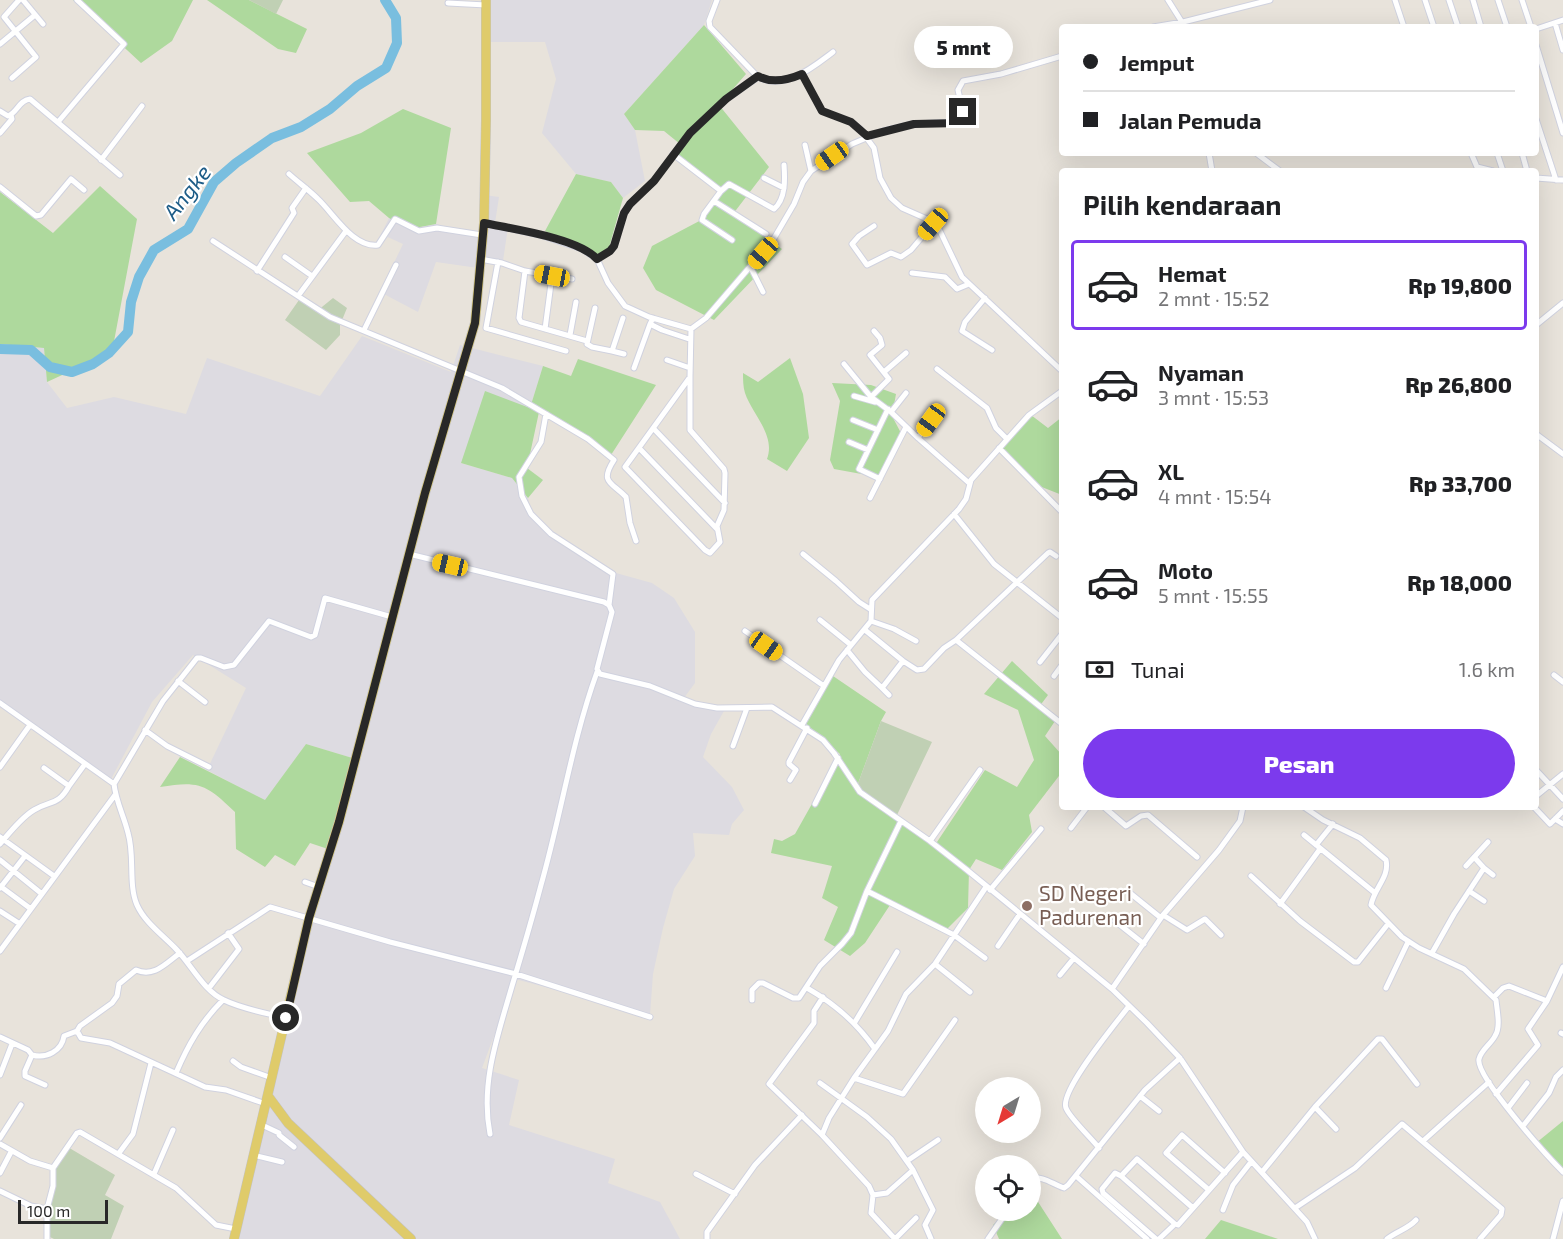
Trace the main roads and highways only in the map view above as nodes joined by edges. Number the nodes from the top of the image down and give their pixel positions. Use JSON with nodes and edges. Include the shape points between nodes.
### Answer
{"nodes":[{"id":1,"x":486,"y":2,"type":"edge"},
{"id":2,"x":267,"y":1100,"type":"junction"},
{"id":3,"x":235,"y":1234,"type":"edge"},
{"id":4,"x":411,"y":1239,"type":"edge"}],
"edges":[{"from":1,"to":2,"type":"main road","via":[[484,223],[475,323],[339,822],[309,918]]},
{"from":2,"to":3,"type":"main road"},
{"from":2,"to":4,"type":"main road"}]}
